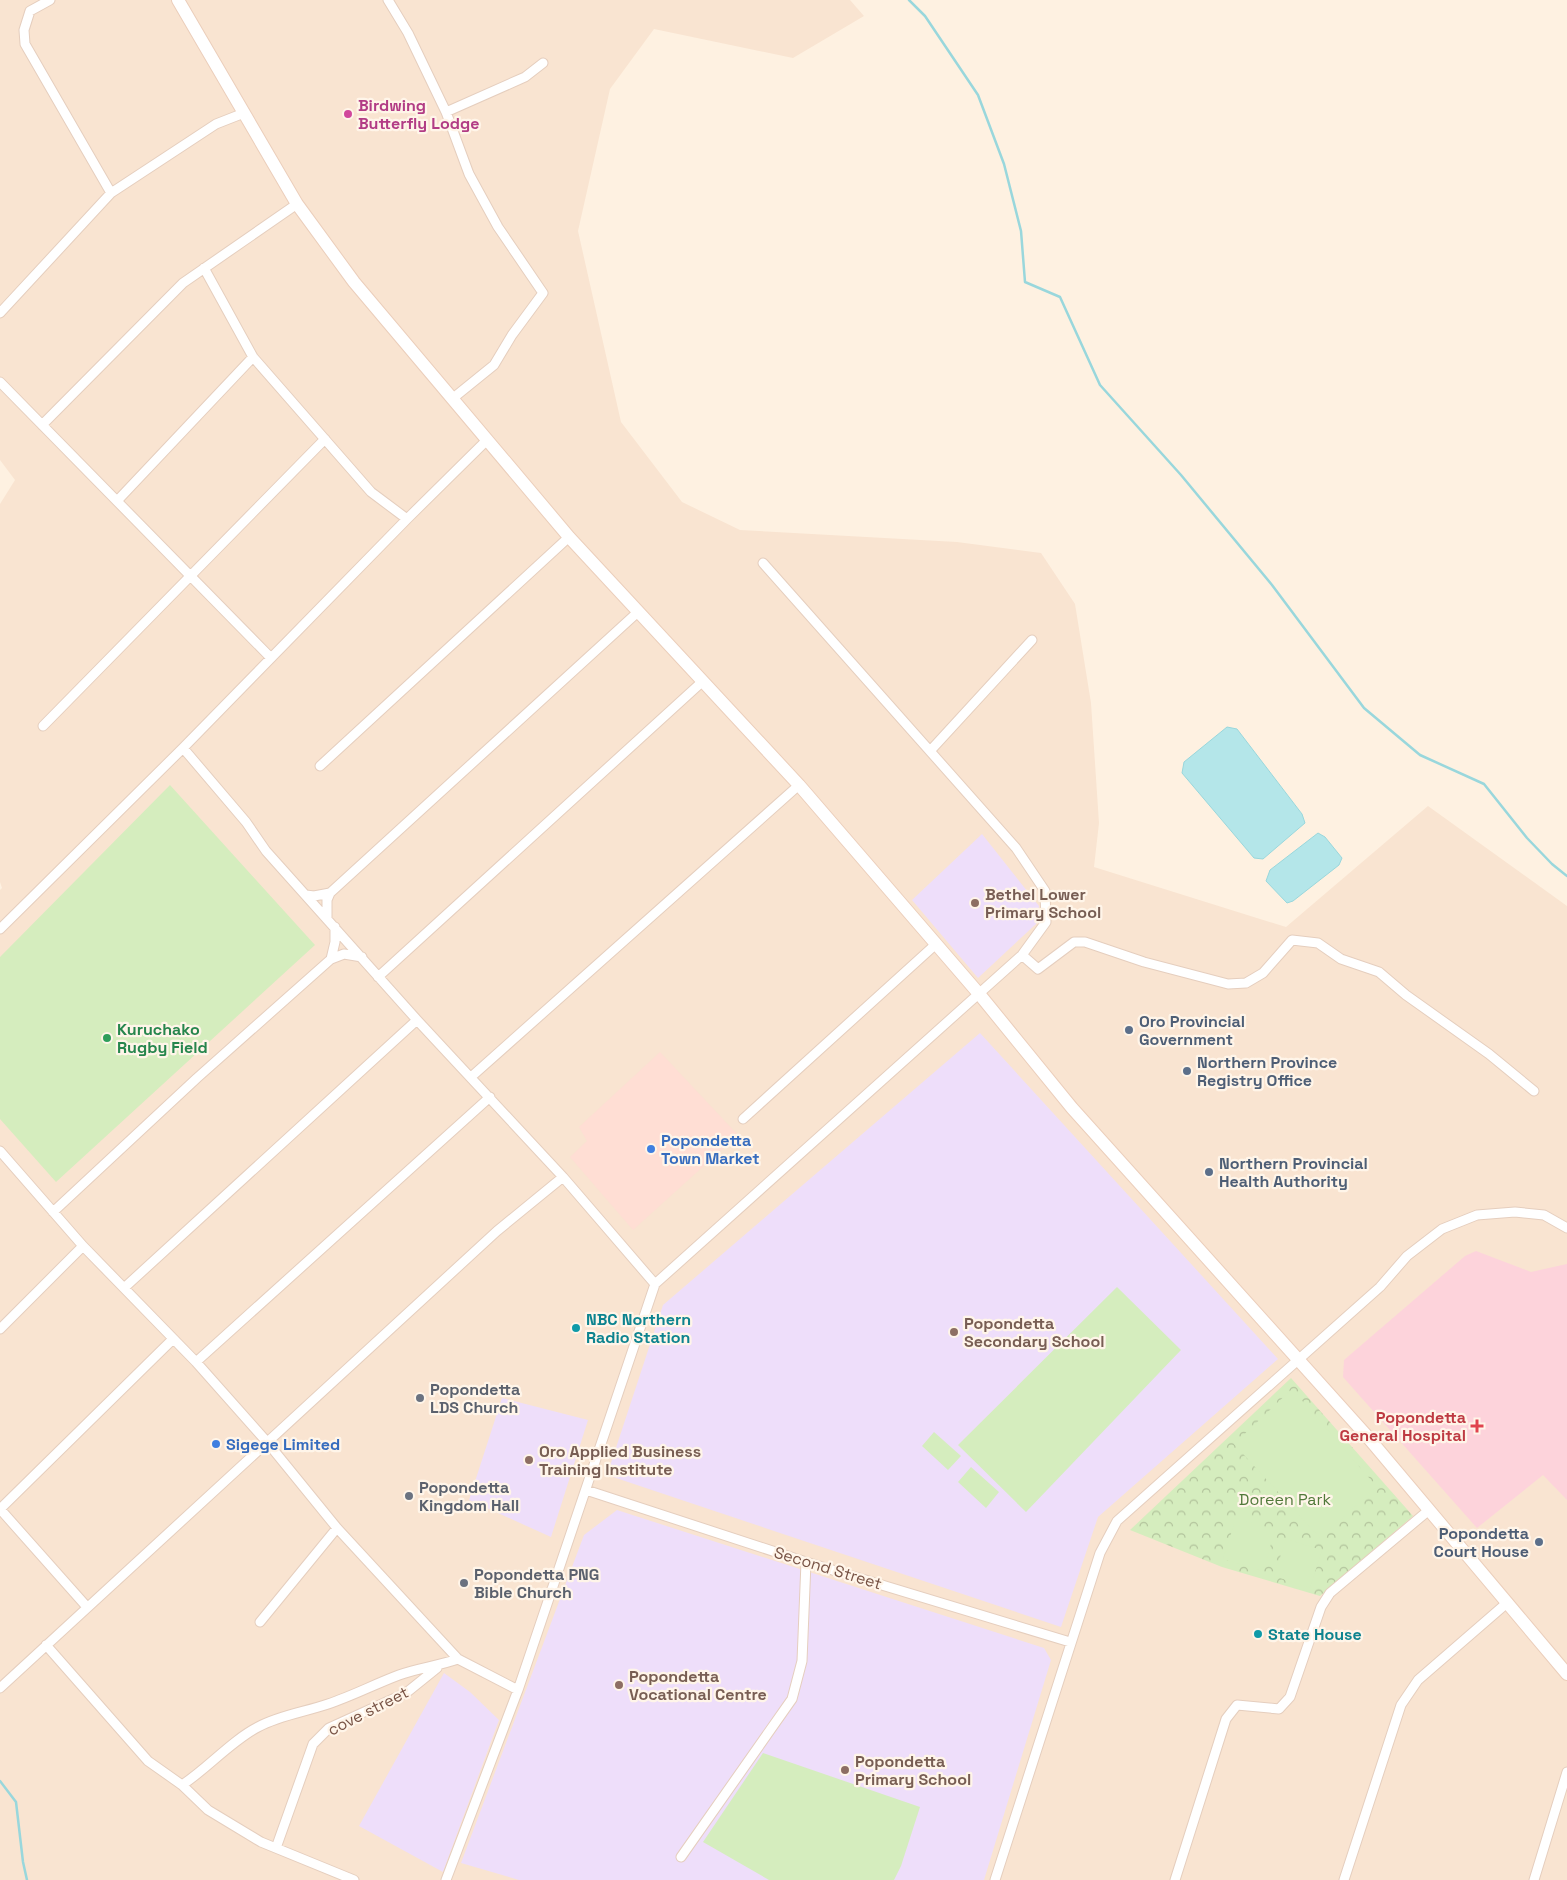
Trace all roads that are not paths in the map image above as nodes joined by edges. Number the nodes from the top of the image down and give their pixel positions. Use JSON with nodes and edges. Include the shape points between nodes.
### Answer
{"nodes":[{"id":1,"x":50,"y":0,"type":"edge"},
{"id":2,"x":178,"y":0,"type":"edge"},
{"id":3,"x":388,"y":0,"type":"edge"},
{"id":4,"x":544,"y":63,"type":"dead end"},
{"id":5,"x":446,"y":112,"type":"junction"},
{"id":6,"x":244,"y":113,"type":"junction"},
{"id":7,"x":111,"y":193,"type":"junction"},
{"id":8,"x":297,"y":204,"type":"junction"},
{"id":9,"x":204,"y":268,"type":"junction"},
{"id":10,"x":0,"y":313,"type":"edge"},
{"id":11,"x":253,"y":357,"type":"junction"},
{"id":12,"x":0,"y":382,"type":"edge"},
{"id":13,"x":452,"y":399,"type":"junction"},
{"id":14,"x":42,"y":426,"type":"junction"},
{"id":15,"x":325,"y":439,"type":"junction"},
{"id":16,"x":487,"y":440,"type":"junction"},
{"id":17,"x":117,"y":501,"type":"junction"},
{"id":18,"x":407,"y":519,"type":"junction"},
{"id":19,"x":569,"y":537,"type":"junction"},
{"id":20,"x":762,"y":563,"type":"dead end"},
{"id":21,"x":190,"y":576,"type":"junction"},
{"id":22,"x":639,"y":612,"type":"junction"},
{"id":23,"x":1032,"y":640,"type":"dead end"},
{"id":24,"x":271,"y":658,"type":"junction"},
{"id":25,"x":704,"y":682,"type":"junction"},
{"id":26,"x":43,"y":726,"type":"dead end"},
{"id":27,"x":183,"y":748,"type":"junction"},
{"id":28,"x":930,"y":751,"type":"junction"},
{"id":29,"x":320,"y":766,"type":"dead end"},
{"id":30,"x":799,"y":785,"type":"junction"},
{"id":31,"x":330,"y":893,"type":"junction"},
{"id":32,"x":306,"y":895,"type":"junction"},
{"id":33,"x":327,"y":918,"type":"junction"},
{"id":34,"x":335,"y":928,"type":"junction"},
{"id":35,"x":0,"y":929,"type":"edge"},
{"id":36,"x":936,"y":944,"type":"junction"},
{"id":37,"x":1022,"y":955,"type":"junction"},
{"id":38,"x":362,"y":957,"type":"junction"},
{"id":39,"x":331,"y":959,"type":"junction"},
{"id":40,"x":378,"y":977,"type":"junction"},
{"id":41,"x":980,"y":995,"type":"junction"},
{"id":42,"x":417,"y":1020,"type":"junction"},
{"id":43,"x":471,"y":1077,"type":"junction"},
{"id":44,"x":1534,"y":1091,"type":"dead end"},
{"id":45,"x":490,"y":1097,"type":"junction"},
{"id":46,"x":743,"y":1119,"type":"dead end"},
{"id":47,"x":0,"y":1151,"type":"edge"},
{"id":48,"x":563,"y":1177,"type":"junction"},
{"id":49,"x":53,"y":1212,"type":"junction"},
{"id":50,"x":1567,"y":1228,"type":"edge"},
{"id":51,"x":83,"y":1246,"type":"junction"},
{"id":52,"x":655,"y":1284,"type":"junction"},
{"id":53,"x":124,"y":1288,"type":"junction"},
{"id":54,"x":0,"y":1329,"type":"edge"},
{"id":55,"x":173,"y":1339,"type":"junction"},
{"id":56,"x":1298,"y":1360,"type":"junction"},
{"id":57,"x":196,"y":1362,"type":"junction"},
{"id":58,"x":267,"y":1442,"type":"junction"},
{"id":59,"x":586,"y":1490,"type":"junction"},
{"id":60,"x":0,"y":1509,"type":"edge"},
{"id":61,"x":1429,"y":1510,"type":"junction"},
{"id":62,"x":337,"y":1528,"type":"junction"},
{"id":63,"x":806,"y":1562,"type":"junction"},
{"id":64,"x":1508,"y":1602,"type":"junction"},
{"id":65,"x":87,"y":1607,"type":"junction"},
{"id":66,"x":260,"y":1622,"type":"dead end"},
{"id":67,"x":1070,"y":1642,"type":"junction"},
{"id":68,"x":46,"y":1644,"type":"junction"},
{"id":69,"x":458,"y":1659,"type":"junction"},
{"id":70,"x":439,"y":1666,"type":"junction"},
{"id":71,"x":1567,"y":1674,"type":"edge"},
{"id":72,"x":0,"y":1688,"type":"edge"},
{"id":73,"x":518,"y":1690,"type":"junction"},
{"id":74,"x":1567,"y":1772,"type":"edge"},
{"id":75,"x":182,"y":1785,"type":"junction"},
{"id":76,"x":276,"y":1848,"type":"junction"},
{"id":77,"x":681,"y":1857,"type":"dead end"},
{"id":78,"x":354,"y":1880,"type":"edge"},
{"id":79,"x":446,"y":1880,"type":"edge"},
{"id":80,"x":995,"y":1880,"type":"edge"},
{"id":81,"x":1175,"y":1880,"type":"edge"},
{"id":82,"x":1344,"y":1880,"type":"edge"},
{"id":83,"x":1534,"y":1880,"type":"edge"}],
"edges":[{"from":1,"to":7,"type":"street","via":[[30,11],[24,30],[25,44]]},
{"from":2,"to":6,"type":"main road"},
{"from":3,"to":5,"type":"street","via":[[408,33]]},
{"from":4,"to":5,"type":"street","via":[[525,77]]},
{"from":5,"to":13,"type":"street","via":[[468,174],[498,227],[543,293],[494,365]]},
{"from":6,"to":7,"type":"street","via":[[216,124]]},
{"from":6,"to":8,"type":"main road"},
{"from":7,"to":10,"type":"street"},
{"from":8,"to":9,"type":"street"},
{"from":8,"to":13,"type":"main road","via":[[354,282]]},
{"from":9,"to":11,"type":"street"},
{"from":9,"to":14,"type":"street","via":[[183,283]]},
{"from":11,"to":15,"type":"street"},
{"from":11,"to":17,"type":"street"},
{"from":12,"to":14,"type":"street"},
{"from":13,"to":16,"type":"main road"},
{"from":14,"to":17,"type":"street"},
{"from":15,"to":18,"type":"street","via":[[371,492]]},
{"from":15,"to":21,"type":"street"},
{"from":16,"to":18,"type":"street"},
{"from":16,"to":19,"type":"main road"},
{"from":17,"to":21,"type":"street"},
{"from":18,"to":24,"type":"street"},
{"from":19,"to":22,"type":"main road"},
{"from":19,"to":29,"type":"street"},
{"from":20,"to":28,"type":"street"},
{"from":21,"to":24,"type":"street"},
{"from":21,"to":26,"type":"street"},
{"from":22,"to":25,"type":"main road"},
{"from":22,"to":31,"type":"street"},
{"from":23,"to":28,"type":"street"},
{"from":24,"to":27,"type":"street"},
{"from":25,"to":30,"type":"main road"},
{"from":25,"to":40,"type":"street"},
{"from":27,"to":32,"type":"street"},
{"from":27,"to":35,"type":"street"},
{"from":28,"to":37,"type":"street","via":[[1016,848],[1044,891],[1046,922]]},
{"from":30,"to":36,"type":"main road"},
{"from":30,"to":43,"type":"street"},
{"from":31,"to":32,"type":"street"},
{"from":31,"to":33,"type":"street"},
{"from":32,"to":33,"type":"street"},
{"from":33,"to":34,"type":"street"},
{"from":34,"to":38,"type":"street"},
{"from":34,"to":39,"type":"street"},
{"from":36,"to":41,"type":"main road"},
{"from":36,"to":46,"type":"street"},
{"from":37,"to":41,"type":"street"},
{"from":37,"to":44,"type":"street","via":[[1038,969],[1074,942],[1084,942],[1228,984],[1246,983],[1263,973],[1292,940],[1318,943],[1341,959],[1379,972]]},
{"from":38,"to":39,"type":"street","via":[[344,954]]},
{"from":38,"to":40,"type":"street"},
{"from":39,"to":49,"type":"street"},
{"from":40,"to":42,"type":"street"},
{"from":41,"to":52,"type":"street"},
{"from":41,"to":56,"type":"main road","via":[[1072,1108]]},
{"from":42,"to":43,"type":"street"},
{"from":42,"to":53,"type":"street"},
{"from":43,"to":45,"type":"street"},
{"from":45,"to":48,"type":"street"},
{"from":45,"to":57,"type":"street"},
{"from":47,"to":49,"type":"street"},
{"from":48,"to":52,"type":"street"},
{"from":48,"to":58,"type":"street","via":[[497,1231]]},
{"from":49,"to":51,"type":"street"},
{"from":50,"to":56,"type":"street","via":[[1544,1215],[1515,1212],[1477,1215],[1442,1229],[1407,1256],[1380,1287]]},
{"from":51,"to":53,"type":"street"},
{"from":51,"to":54,"type":"street"},
{"from":52,"to":59,"type":"street"},
{"from":53,"to":55,"type":"street"},
{"from":55,"to":57,"type":"street"},
{"from":55,"to":60,"type":"street"},
{"from":56,"to":61,"type":"main road"},
{"from":56,"to":67,"type":"street","via":[[1117,1521],[1100,1553]]},
{"from":57,"to":58,"type":"street"},
{"from":58,"to":62,"type":"street"},
{"from":58,"to":65,"type":"street"},
{"from":59,"to":63,"type":"street","name":"Second Street"},
{"from":59,"to":73,"type":"street"},
{"from":60,"to":65,"type":"street"},
{"from":61,"to":64,"type":"main road"},
{"from":61,"to":81,"type":"street","via":[[1330,1593],[1290,1697],[1279,1709],[1238,1705],[1226,1719]]},
{"from":62,"to":66,"type":"street"},
{"from":62,"to":69,"type":"street"},
{"from":63,"to":67,"type":"street","name":"Second Street"},
{"from":63,"to":77,"type":"street","via":[[802,1661],[792,1699]]},
{"from":64,"to":71,"type":"main road"},
{"from":64,"to":82,"type":"street","via":[[1418,1680],[1401,1705]]},
{"from":65,"to":68,"type":"street"},
{"from":67,"to":80,"type":"street"},
{"from":68,"to":72,"type":"street"},
{"from":68,"to":75,"type":"street","via":[[148,1760]]},
{"from":69,"to":70,"type":"street"},
{"from":69,"to":73,"type":"street"},
{"from":70,"to":75,"type":"street","via":[[400,1674],[327,1704],[258,1727]]},
{"from":70,"to":76,"type":"street","name":"cove street","via":[[406,1694],[329,1728],[313,1744]]},
{"from":73,"to":79,"type":"street"},
{"from":74,"to":83,"type":"street"},
{"from":75,"to":76,"type":"street","via":[[208,1810]]},
{"from":76,"to":78,"type":"street"}]}
